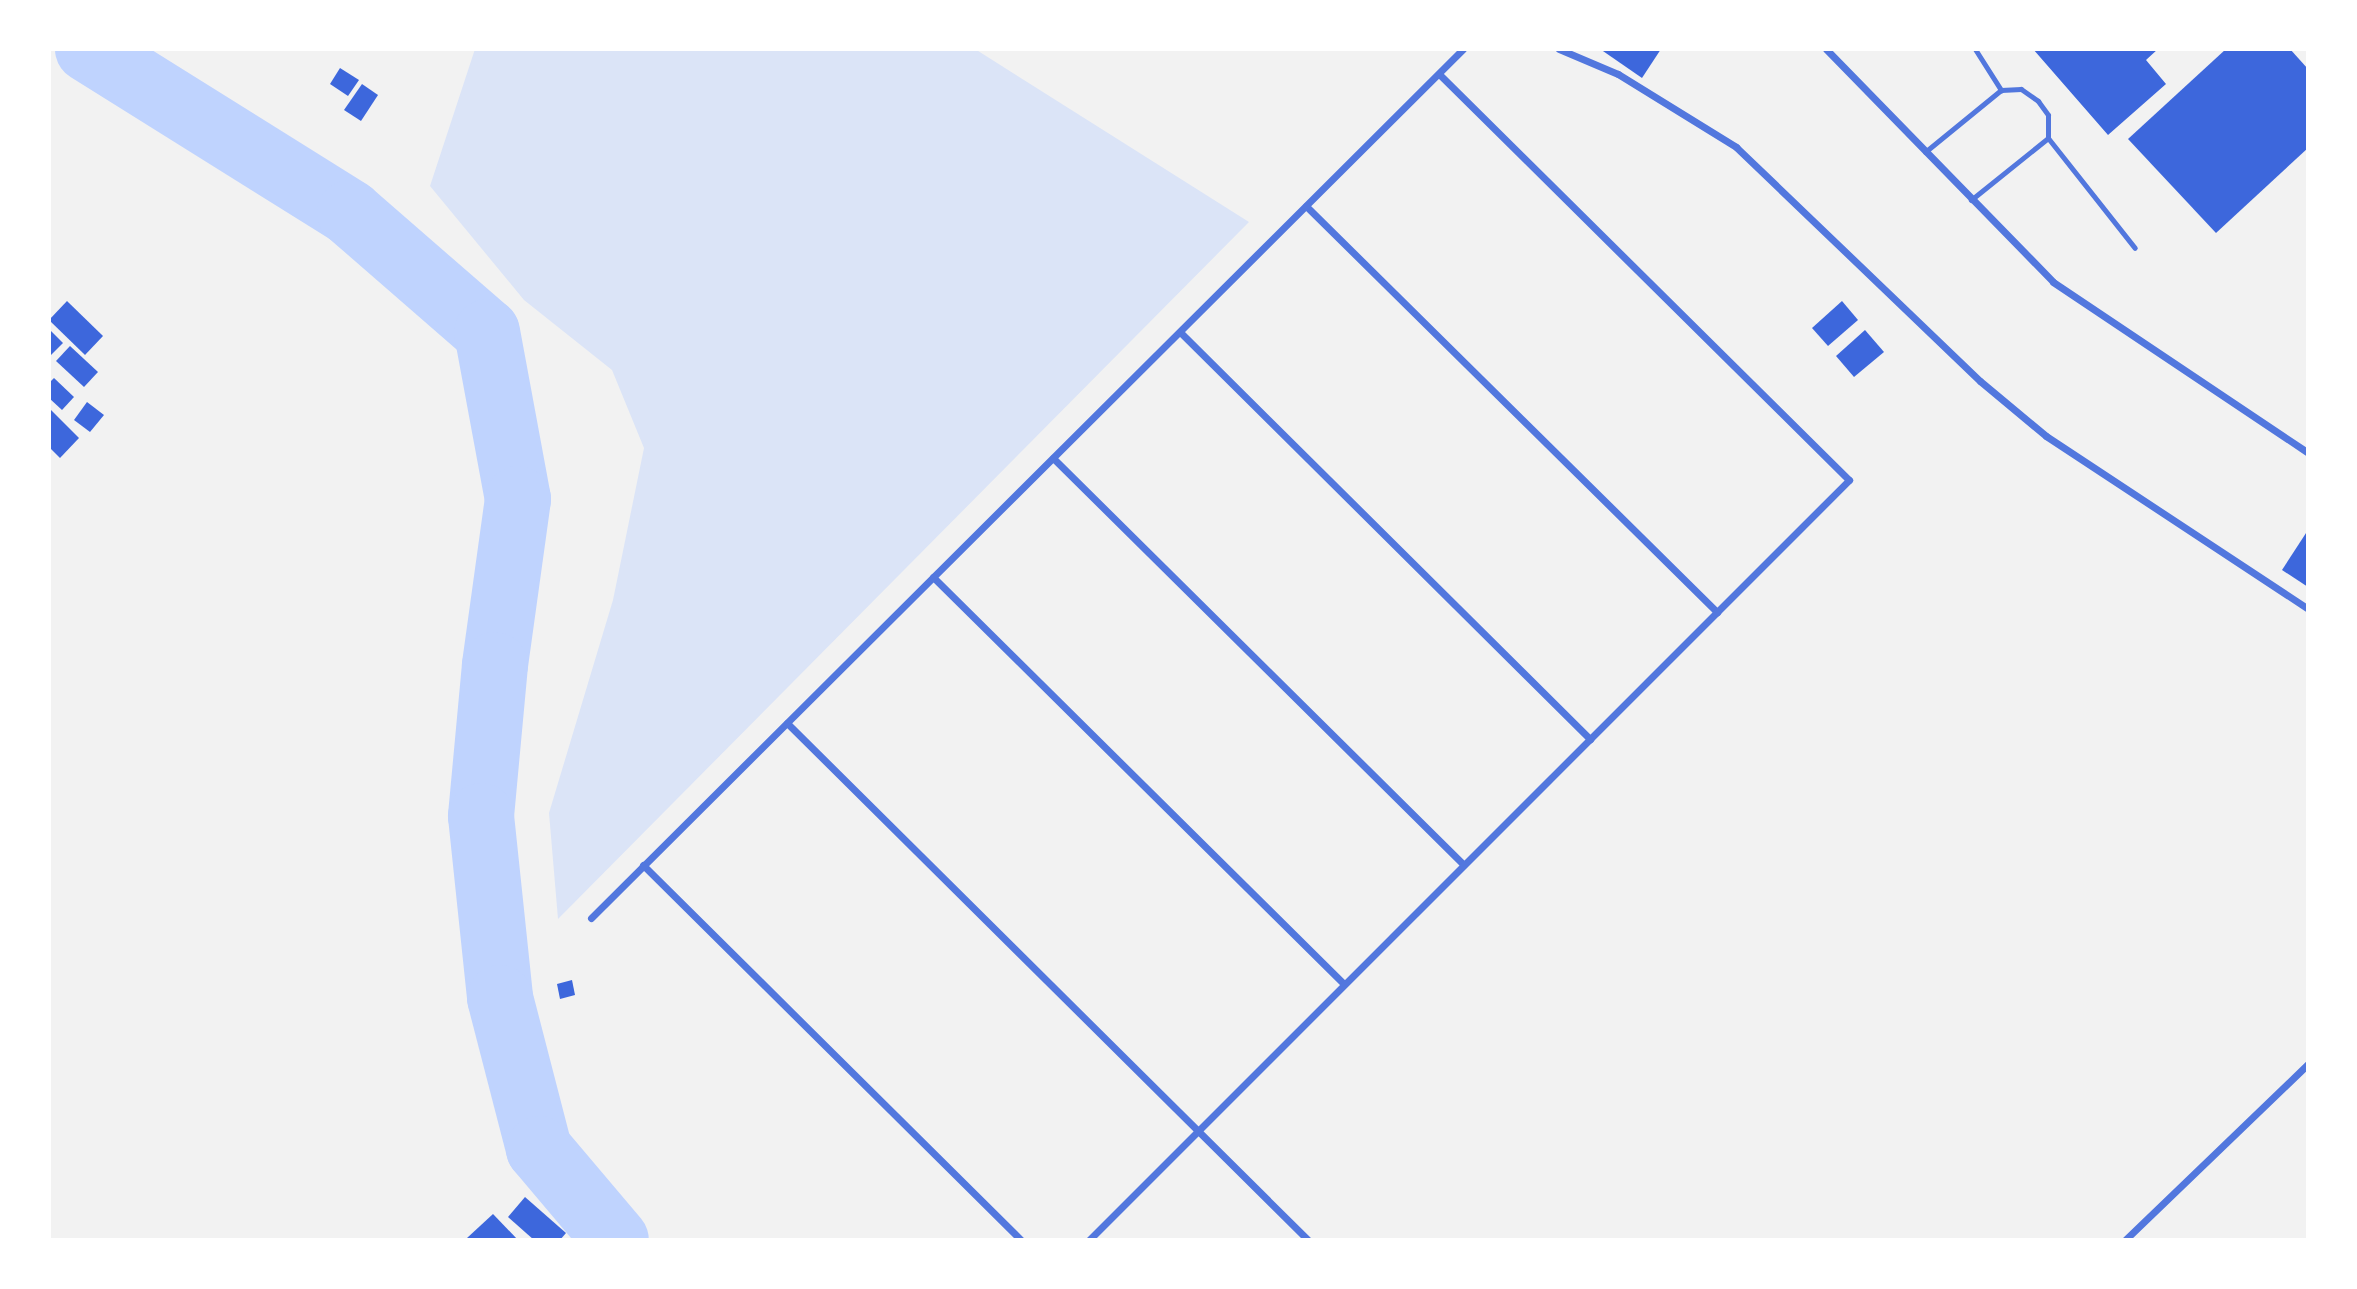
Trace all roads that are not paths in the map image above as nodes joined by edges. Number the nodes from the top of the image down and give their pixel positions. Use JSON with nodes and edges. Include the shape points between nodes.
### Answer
{"nodes":[{"id":1,"x":1463,"y":49,"type":"edge"},
{"id":2,"x":1559,"y":49,"type":"edge"},
{"id":3,"x":1826,"y":49,"type":"edge"},
{"id":4,"x":1975,"y":49,"type":"edge"},
{"id":5,"x":1439,"y":74,"type":"junction"},
{"id":6,"x":2001,"y":90,"type":"junction"},
{"id":7,"x":2048,"y":138,"type":"junction"},
{"id":8,"x":1925,"y":152,"type":"junction"},
{"id":9,"x":1971,"y":200,"type":"junction"},
{"id":10,"x":1306,"y":206,"type":"junction"},
{"id":11,"x":2135,"y":248,"type":"dead end"},
{"id":12,"x":1180,"y":332,"type":"junction"},
{"id":13,"x":2308,"y":453,"type":"edge"},
{"id":14,"x":1053,"y":458,"type":"junction"},
{"id":15,"x":933,"y":577,"type":"junction"},
{"id":16,"x":2308,"y":608,"type":"edge"},
{"id":17,"x":1717,"y":612,"type":"junction"},
{"id":18,"x":787,"y":723,"type":"junction"},
{"id":19,"x":1590,"y":739,"type":"junction"},
{"id":20,"x":643,"y":865,"type":"junction"},
{"id":21,"x":1464,"y":865,"type":"junction"},
{"id":22,"x":591,"y":918,"type":"dead end"},
{"id":23,"x":1344,"y":984,"type":"junction"},
{"id":24,"x":2308,"y":1064,"type":"edge"},
{"id":25,"x":1198,"y":1131,"type":"junction"},
{"id":26,"x":1021,"y":1240,"type":"edge"},
{"id":27,"x":1089,"y":1240,"type":"edge"},
{"id":28,"x":1308,"y":1240,"type":"edge"},
{"id":29,"x":2125,"y":1240,"type":"edge"}],
"edges":[{"from":1,"to":5,"type":"street"},
{"from":2,"to":16,"type":"street","via":[[1618,74],[1736,147],[1980,381],[2046,436]]},
{"from":3,"to":8,"type":"street"},
{"from":4,"to":6,"type":"lane"},
{"from":5,"to":10,"type":"street"},
{"from":5,"to":17,"type":"street","via":[[1849,480]]},
{"from":6,"to":7,"type":"lane","via":[[2021,89],[2038,101],[2048,115]]},
{"from":6,"to":8,"type":"lane"},
{"from":7,"to":9,"type":"lane"},
{"from":7,"to":11,"type":"lane"},
{"from":8,"to":9,"type":"street"},
{"from":9,"to":13,"type":"street","via":[[2053,282]]},
{"from":10,"to":12,"type":"street"},
{"from":10,"to":17,"type":"street"},
{"from":12,"to":14,"type":"street"},
{"from":12,"to":19,"type":"street"},
{"from":14,"to":15,"type":"street"},
{"from":14,"to":21,"type":"street"},
{"from":15,"to":18,"type":"street"},
{"from":15,"to":23,"type":"street"},
{"from":17,"to":19,"type":"street"},
{"from":18,"to":20,"type":"street"},
{"from":18,"to":25,"type":"street"},
{"from":19,"to":21,"type":"street"},
{"from":20,"to":22,"type":"street"},
{"from":20,"to":26,"type":"street"},
{"from":21,"to":23,"type":"street"},
{"from":23,"to":25,"type":"street"},
{"from":24,"to":29,"type":"street"},
{"from":25,"to":27,"type":"street"},
{"from":25,"to":28,"type":"street"}]}
